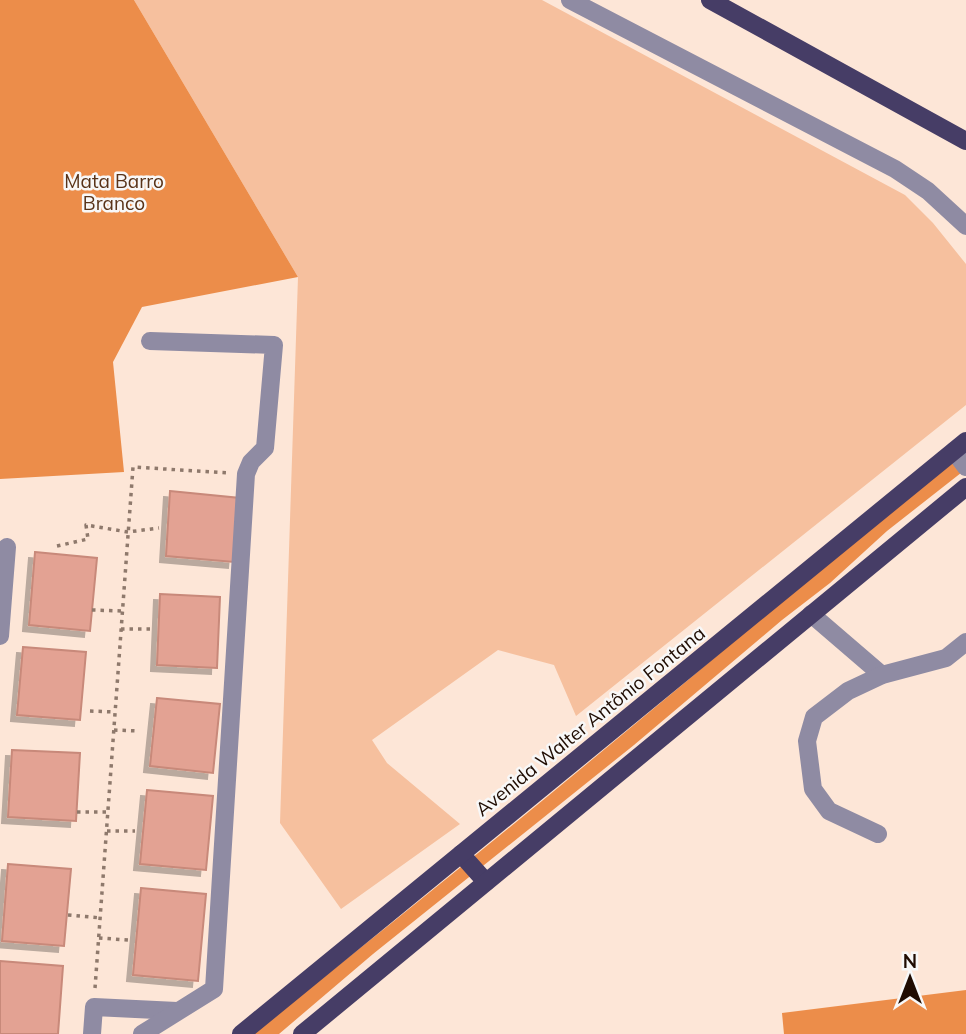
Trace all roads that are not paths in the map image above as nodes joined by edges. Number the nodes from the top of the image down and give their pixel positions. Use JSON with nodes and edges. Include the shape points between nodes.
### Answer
{"nodes":[{"id":1,"x":570,"y":0,"type":"edge"},
{"id":2,"x":710,"y":0,"type":"edge"},
{"id":3,"x":966,"y":141,"type":"edge"},
{"id":4,"x":966,"y":226,"type":"edge"},
{"id":5,"x":150,"y":341,"type":"dead end"},
{"id":6,"x":960,"y":446,"type":"edge"},
{"id":7,"x":966,"y":467,"type":"edge"},
{"id":8,"x":966,"y":487,"type":"edge"},
{"id":9,"x":7,"y":547,"type":"dead end"},
{"id":10,"x":811,"y":614,"type":"junction"},
{"id":11,"x":0,"y":636,"type":"edge"},
{"id":12,"x":966,"y":642,"type":"edge"},
{"id":13,"x":882,"y":675,"type":"junction"},
{"id":14,"x":878,"y":834,"type":"dead end"},
{"id":15,"x":461,"y":854,"type":"junction"},
{"id":16,"x":486,"y":882,"type":"junction"},
{"id":17,"x":177,"y":1011,"type":"junction"},
{"id":18,"x":92,"y":1034,"type":"edge"},
{"id":19,"x":142,"y":1034,"type":"edge"},
{"id":20,"x":241,"y":1034,"type":"edge"},
{"id":21,"x":302,"y":1034,"type":"edge"}],
"edges":[{"from":1,"to":4,"type":"street","via":[[895,169],[928,191]]},
{"from":2,"to":3,"type":"main road"},
{"from":5,"to":17,"type":"street","via":[[274,345],[265,448],[246,474],[214,989]]},
{"from":6,"to":7,"type":"street"},
{"from":6,"to":15,"type":"main road","name":"Avenida Walter Antônio Fontana"},
{"from":8,"to":10,"type":"main road"},
{"from":9,"to":11,"type":"street"},
{"from":10,"to":13,"type":"street"},
{"from":10,"to":16,"type":"main road"},
{"from":12,"to":13,"type":"street","via":[[946,658]]},
{"from":13,"to":14,"type":"street","via":[[848,691],[814,717],[807,741],[813,789],[829,811]]},
{"from":15,"to":16,"type":"main road"},
{"from":15,"to":20,"type":"main road","name":"Avenida Walter Antônio Fontana"},
{"from":16,"to":21,"type":"main road"},
{"from":17,"to":18,"type":"street","via":[[94,1007]]},
{"from":17,"to":19,"type":"street"}]}
